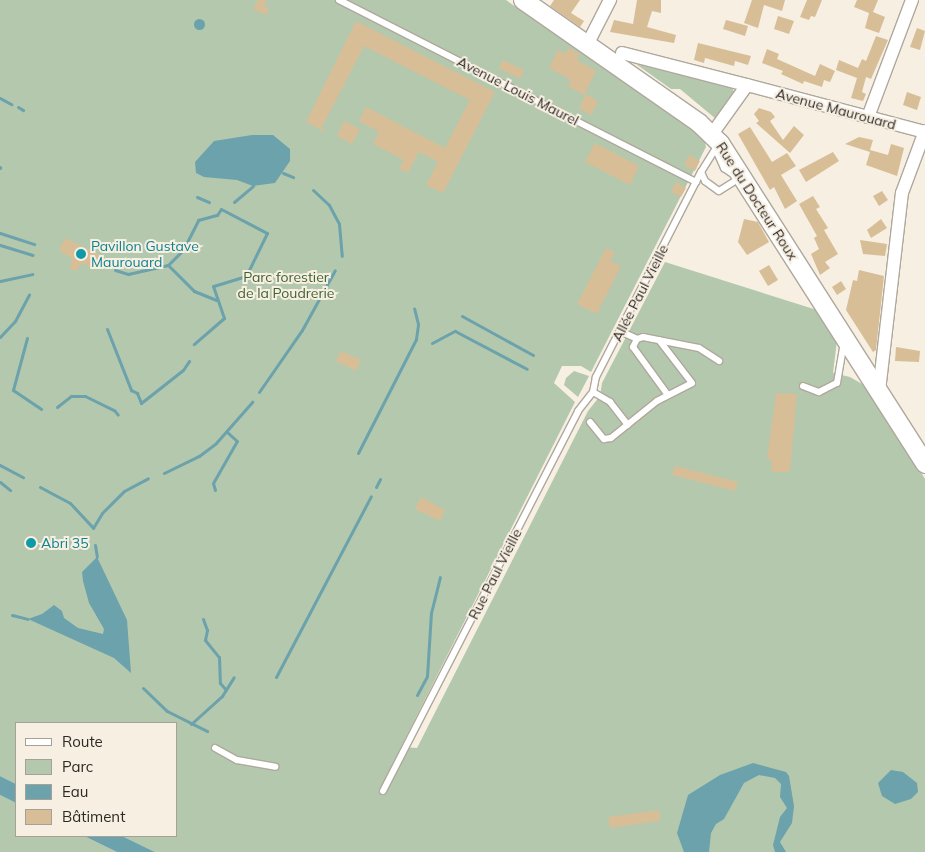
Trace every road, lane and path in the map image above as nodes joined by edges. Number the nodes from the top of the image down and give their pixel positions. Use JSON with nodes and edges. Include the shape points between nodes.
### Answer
{"nodes":[{"id":1,"x":339,"y":0,"type":"edge"},
{"id":2,"x":523,"y":0,"type":"edge"},
{"id":3,"x":610,"y":0,"type":"edge"},
{"id":4,"x":912,"y":0,"type":"edge"},
{"id":5,"x":587,"y":45,"type":"junction"},
{"id":6,"x":622,"y":53,"type":"dead end"},
{"id":7,"x":747,"y":85,"type":"junction"},
{"id":8,"x":868,"y":117,"type":"junction"},
{"id":9,"x":925,"y":132,"type":"edge"},
{"id":10,"x":716,"y":141,"type":"junction"},
{"id":11,"x":701,"y":172,"type":"junction"},
{"id":12,"x":742,"y":177,"type":"junction"},
{"id":13,"x":696,"y":182,"type":"junction"},
{"id":14,"x":620,"y":331,"type":"junction"},
{"id":15,"x":846,"y":338,"type":"junction"},
{"id":16,"x":636,"y":339,"type":"junction"},
{"id":17,"x":659,"y":340,"type":"junction"},
{"id":18,"x":720,"y":361,"type":"dead end"},
{"id":19,"x":803,"y":386,"type":"dead end"},
{"id":20,"x":879,"y":391,"type":"junction"},
{"id":21,"x":593,"y":392,"type":"junction"},
{"id":22,"x":668,"y":395,"type":"junction"},
{"id":23,"x":578,"y":411,"type":"joint"},
{"id":24,"x":590,"y":422,"type":"dead end"},
{"id":25,"x":628,"y":424,"type":"junction"},
{"id":26,"x":925,"y":464,"type":"edge"},
{"id":27,"x":215,"y":748,"type":"dead end"},
{"id":28,"x":274,"y":767,"type":"dead end"},
{"id":29,"x":383,"y":791,"type":"dead end"}],
"edges":[{"from":1,"to":13,"type":"lane","name":"Avenue Louis Maurel"},
{"from":2,"to":5,"type":"main road","name":"Rue du Docteur Roux"},
{"from":3,"to":5,"type":"street"},
{"from":4,"to":8,"type":"street"},
{"from":5,"to":10,"type":"main road","name":"Rue du Docteur Roux"},
{"from":6,"to":7,"type":"street","name":"Avenue Maurouard"},
{"from":7,"to":8,"type":"street","name":"Avenue Maurouard"},
{"from":7,"to":10,"type":"street"},
{"from":8,"to":9,"type":"street","name":"Avenue Maurouard"},
{"from":9,"to":20,"type":"street","via":[[902,193]]},
{"from":10,"to":11,"type":"lane","name":"Allée Paul Vieille"},
{"from":10,"to":12,"type":"main road","name":"Rue du Docteur Roux"},
{"from":11,"to":12,"type":"lane","via":[[712,188],[719,190]]},
{"from":11,"to":13,"type":"lane","name":"Allée Paul Vieille"},
{"from":12,"to":15,"type":"main road","name":"Rue du Docteur Roux"},
{"from":13,"to":14,"type":"lane","name":"Allée Paul Vieille"},
{"from":14,"to":16,"type":"lane"},
{"from":14,"to":21,"type":"lane","name":"Allée Paul Vieille","via":[[593,383]]},
{"from":15,"to":19,"type":"lane","via":[[840,352],[837,383],[819,392]]},
{"from":15,"to":20,"type":"main road","name":"Rue du Docteur Roux"},
{"from":16,"to":17,"type":"lane"},
{"from":16,"to":22,"type":"lane","via":[[634,348]]},
{"from":17,"to":18,"type":"lane","via":[[699,348]]},
{"from":17,"to":22,"type":"lane","via":[[692,382]]},
{"from":20,"to":26,"type":"main road","name":"Rue du Docteur Roux"},
{"from":21,"to":23,"type":"lane","name":"Allée Paul Vieille"},
{"from":21,"to":25,"type":"lane","via":[[610,402]]},
{"from":22,"to":25,"type":"lane"},
{"from":23,"to":29,"type":"lane","name":"Rue Paul Vieille"},
{"from":24,"to":25,"type":"lane","via":[[604,439],[611,438]]},
{"from":27,"to":28,"type":"lane","via":[[237,760]]}]}
